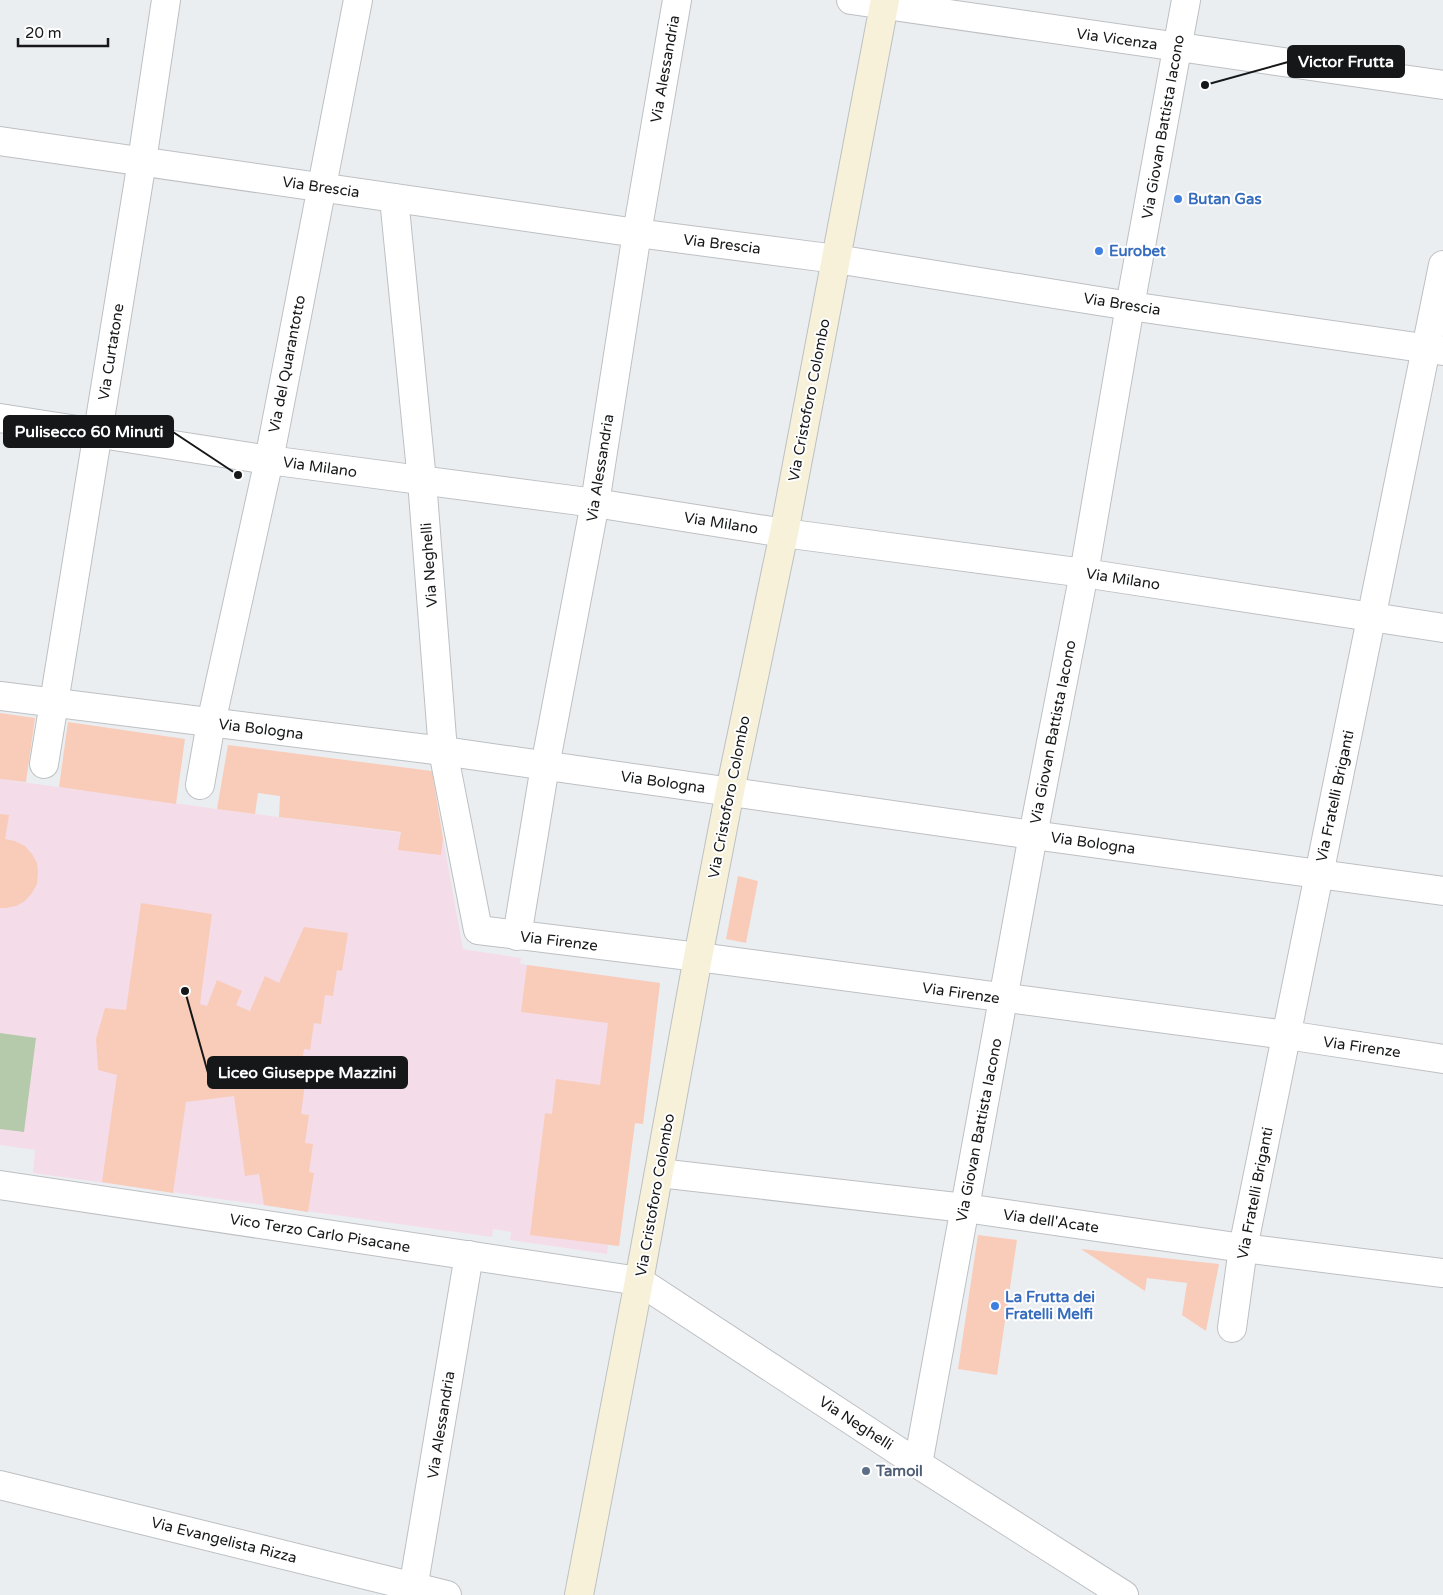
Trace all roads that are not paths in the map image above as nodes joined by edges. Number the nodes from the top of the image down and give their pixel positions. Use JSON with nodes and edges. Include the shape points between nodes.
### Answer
{"nodes":[{"id":1,"x":166,"y":0,"type":"edge"},
{"id":2,"x":358,"y":0,"type":"edge"},
{"id":3,"x":677,"y":0,"type":"edge"},
{"id":4,"x":851,"y":0,"type":"edge"},
{"id":5,"x":1186,"y":0,"type":"edge"},
{"id":6,"x":884,"y":2,"type":"edge"},
{"id":7,"x":1177,"y":48,"type":"junction"},
{"id":8,"x":1443,"y":85,"type":"edge"},
{"id":9,"x":0,"y":141,"type":"edge"},
{"id":10,"x":142,"y":161,"type":"junction"},
{"id":11,"x":321,"y":187,"type":"junction"},
{"id":12,"x":394,"y":198,"type":"junction"},
{"id":13,"x":637,"y":233,"type":"junction"},
{"id":14,"x":836,"y":259,"type":"junction"},
{"id":15,"x":1443,"y":265,"type":"edge"},
{"id":16,"x":1130,"y":306,"type":"junction"},
{"id":17,"x":1434,"y":350,"type":"edge"},
{"id":18,"x":0,"y":418,"type":"edge"},
{"id":19,"x":98,"y":432,"type":"junction"},
{"id":20,"x":268,"y":460,"type":"junction"},
{"id":21,"x":422,"y":481,"type":"junction"},
{"id":22,"x":595,"y":503,"type":"junction"},
{"id":23,"x":784,"y":533,"type":"junction"},
{"id":24,"x":1084,"y":573,"type":"junction"},
{"id":25,"x":1372,"y":617,"type":"junction"},
{"id":26,"x":1443,"y":628,"type":"edge"},
{"id":27,"x":0,"y":696,"type":"edge"},
{"id":28,"x":54,"y":704,"type":"junction"},
{"id":29,"x":211,"y":722,"type":"junction"},
{"id":30,"x":443,"y":751,"type":"junction"},
{"id":31,"x":44,"y":764,"type":"dead end"},
{"id":32,"x":545,"y":766,"type":"junction"},
{"id":33,"x":200,"y":785,"type":"dead end"},
{"id":34,"x":730,"y":791,"type":"junction"},
{"id":35,"x":1033,"y":835,"type":"junction"},
{"id":36,"x":1319,"y":874,"type":"junction"},
{"id":37,"x":1443,"y":891,"type":"edge"},
{"id":38,"x":478,"y":930,"type":"joint"},
{"id":39,"x":517,"y":936,"type":"junction"},
{"id":40,"x":698,"y":957,"type":"junction"},
{"id":41,"x":1004,"y":999,"type":"junction"},
{"id":42,"x":1286,"y":1035,"type":"junction"},
{"id":43,"x":1443,"y":1059,"type":"edge"},
{"id":44,"x":659,"y":1173,"type":"junction"},
{"id":45,"x":0,"y":1184,"type":"edge"},
{"id":46,"x":965,"y":1208,"type":"junction"},
{"id":47,"x":1243,"y":1248,"type":"junction"},
{"id":48,"x":469,"y":1255,"type":"junction"},
{"id":49,"x":1443,"y":1273,"type":"edge"},
{"id":50,"x":639,"y":1281,"type":"junction"},
{"id":51,"x":1232,"y":1328,"type":"dead end"},
{"id":52,"x":918,"y":1464,"type":"junction"},
{"id":53,"x":0,"y":1486,"type":"edge"},
{"id":54,"x":413,"y":1591,"type":"edge"},
{"id":55,"x":447,"y":1595,"type":"edge"},
{"id":56,"x":579,"y":1595,"type":"edge"},
{"id":57,"x":1124,"y":1595,"type":"edge"}],
"edges":[{"from":1,"to":10,"type":"street","name":"Via Curtatone"},
{"from":2,"to":11,"type":"street","name":"Via del Quarantotto"},
{"from":3,"to":13,"type":"street","name":"Via Alessandria"},
{"from":4,"to":6,"type":"street","name":"Via Vicenza"},
{"from":5,"to":7,"type":"street","name":"Via Giovan Battista Iacono"},
{"from":6,"to":7,"type":"street","name":"Via Vicenza"},
{"from":6,"to":14,"type":"main road","name":"Via Cristoforo Colombo"},
{"from":7,"to":8,"type":"street","name":"Via Vicenza"},
{"from":7,"to":16,"type":"street","name":"Via Giovan Battista Iacono"},
{"from":9,"to":10,"type":"street","name":"Via Brescia"},
{"from":10,"to":11,"type":"street","name":"Via Brescia"},
{"from":10,"to":19,"type":"street","name":"Via Curtatone"},
{"from":11,"to":12,"type":"street","name":"Via Brescia"},
{"from":11,"to":20,"type":"street","name":"Via del Quarantotto"},
{"from":12,"to":13,"type":"street","name":"Via Brescia"},
{"from":12,"to":21,"type":"street","name":"Via Neghelli"},
{"from":13,"to":14,"type":"street","name":"Via Brescia"},
{"from":13,"to":22,"type":"street","name":"Via Alessandria"},
{"from":14,"to":16,"type":"street","name":"Via Brescia"},
{"from":14,"to":23,"type":"main road","name":"Via Cristoforo Colombo"},
{"from":15,"to":17,"type":"street","name":"Via Fratelli Briganti"},
{"from":16,"to":17,"type":"street","name":"Via Brescia"},
{"from":16,"to":24,"type":"street","name":"Via Giovan Battista Iacono"},
{"from":17,"to":25,"type":"street","name":"Via Fratelli Briganti"},
{"from":18,"to":19,"type":"street","name":"Via Milano"},
{"from":19,"to":20,"type":"street","name":"Via Milano"},
{"from":19,"to":28,"type":"street","name":"Via Curtatone"},
{"from":20,"to":21,"type":"street","name":"Via Milano"},
{"from":20,"to":29,"type":"street","name":"Via del Quarantotto"},
{"from":21,"to":22,"type":"street","name":"Via Milano"},
{"from":21,"to":30,"type":"street","name":"Via Neghelli"},
{"from":22,"to":23,"type":"street","name":"Via Milano"},
{"from":22,"to":32,"type":"street","name":"Via Alessandria"},
{"from":23,"to":24,"type":"street","name":"Via Milano"},
{"from":23,"to":34,"type":"main road","name":"Via Cristoforo Colombo"},
{"from":24,"to":25,"type":"street","name":"Via Milano"},
{"from":24,"to":35,"type":"street","name":"Via Giovan Battista Iacono"},
{"from":25,"to":26,"type":"street","name":"Via Milano"},
{"from":25,"to":36,"type":"street","name":"Via Fratelli Briganti"},
{"from":27,"to":28,"type":"street","name":"Via Bologna"},
{"from":28,"to":29,"type":"street","name":"Via Bologna"},
{"from":28,"to":31,"type":"street","name":"Via Curtatone"},
{"from":29,"to":30,"type":"street","name":"Via Bologna"},
{"from":29,"to":33,"type":"street","name":"Via del Quarantotto"},
{"from":30,"to":32,"type":"street","name":"Via Bologna"},
{"from":30,"to":38,"type":"street","name":"Via Neghelli"},
{"from":32,"to":34,"type":"street","name":"Via Bologna"},
{"from":32,"to":39,"type":"street","name":"Via Alessandria"},
{"from":34,"to":35,"type":"street","name":"Via Bologna"},
{"from":34,"to":40,"type":"main road","name":"Via Cristoforo Colombo"},
{"from":35,"to":36,"type":"street","name":"Via Bologna"},
{"from":35,"to":41,"type":"street","name":"Via Giovan Battista Iacono"},
{"from":36,"to":37,"type":"street","name":"Via Bologna"},
{"from":36,"to":42,"type":"street","name":"Via Fratelli Briganti"},
{"from":38,"to":39,"type":"street","name":"Via Firenze"},
{"from":39,"to":40,"type":"street","name":"Via Firenze"},
{"from":40,"to":41,"type":"street","name":"Via Firenze"},
{"from":40,"to":44,"type":"main road","name":"Via Cristoforo Colombo"},
{"from":41,"to":42,"type":"street","name":"Via Firenze"},
{"from":41,"to":46,"type":"street","name":"Via Giovan Battista Iacono"},
{"from":42,"to":43,"type":"street","name":"Via Firenze"},
{"from":42,"to":47,"type":"street","name":"Via Fratelli Briganti"},
{"from":44,"to":46,"type":"street","name":"Via dell'Acate"},
{"from":44,"to":50,"type":"main road","name":"Via Cristoforo Colombo"},
{"from":45,"to":48,"type":"street","name":"Vico Terzo Carlo Pisacane"},
{"from":46,"to":47,"type":"street","name":"Via dell'Acate"},
{"from":46,"to":52,"type":"street","name":"Via Giovan Battista Iacono"},
{"from":47,"to":49,"type":"street","name":"Via dell'Acate"},
{"from":47,"to":51,"type":"street","name":"Via Fratelli Briganti"},
{"from":48,"to":50,"type":"street","name":"Vico Terzo Carlo Pisacane"},
{"from":48,"to":54,"type":"street","name":"Via Alessandria"},
{"from":50,"to":52,"type":"street","name":"Via Neghelli"},
{"from":50,"to":56,"type":"main road","name":"Via Cristoforo Colombo"},
{"from":52,"to":57,"type":"street","name":"Via Neghelli"},
{"from":53,"to":54,"type":"street","name":"Via Evangelista Rizza"},
{"from":54,"to":55,"type":"street","name":"Via Evangelista Rizza"}]}
